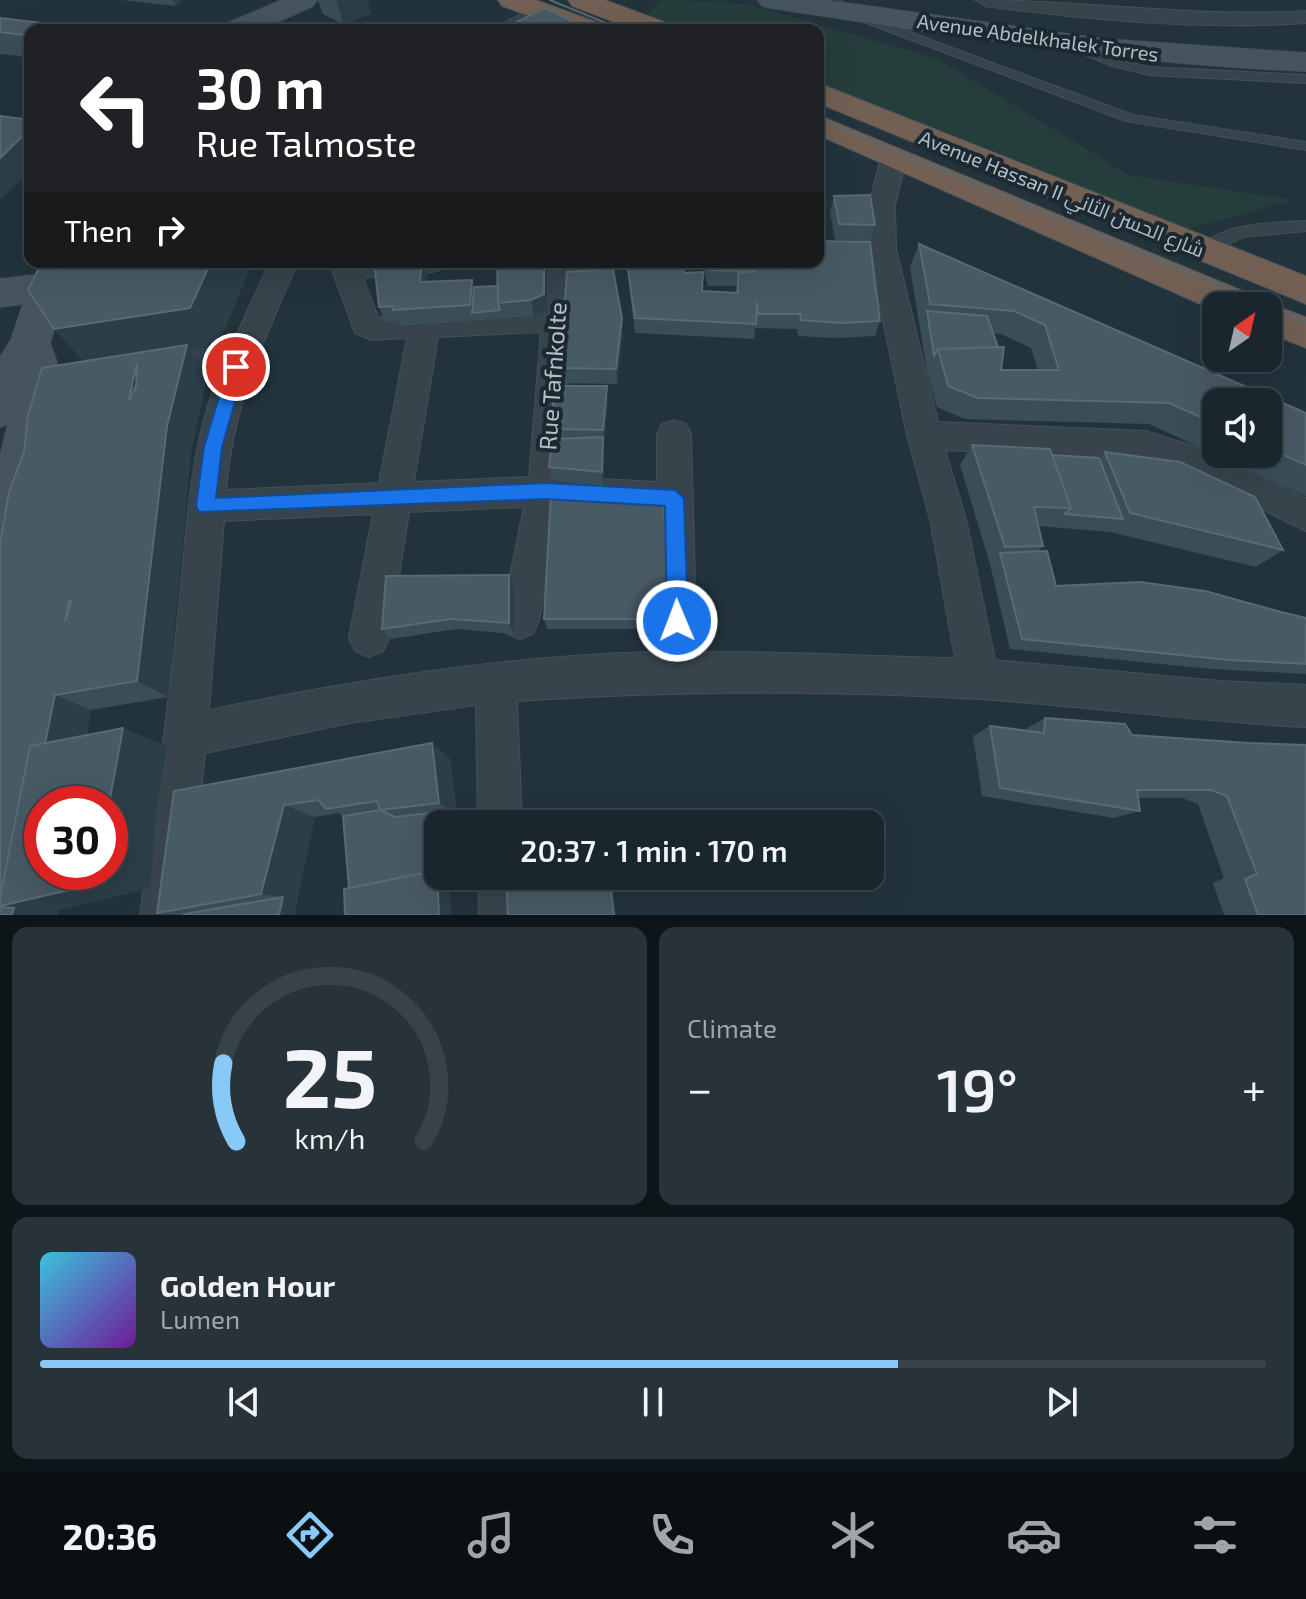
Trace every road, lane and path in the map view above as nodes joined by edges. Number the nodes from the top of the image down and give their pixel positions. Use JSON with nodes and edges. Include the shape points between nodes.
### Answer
{"nodes":[{"id":1,"x":273,"y":0,"type":"edge"},
{"id":2,"x":304,"y":0,"type":"edge"},
{"id":3,"x":511,"y":0,"type":"edge"},
{"id":4,"x":581,"y":0,"type":"edge"},
{"id":5,"x":771,"y":0,"type":"edge"},
{"id":6,"x":985,"y":0,"type":"edge"},
{"id":7,"x":1136,"y":0,"type":"edge"},
{"id":8,"x":843,"y":3,"type":"edge"},
{"id":9,"x":541,"y":10,"type":"junction"},
{"id":10,"x":1306,"y":17,"type":"edge"},
{"id":11,"x":652,"y":18,"type":"edge"},
{"id":12,"x":244,"y":24,"type":"edge"},
{"id":13,"x":249,"y":24,"type":"edge"},
{"id":14,"x":513,"y":24,"type":"edge"},
{"id":15,"x":577,"y":24,"type":"edge"},
{"id":16,"x":1160,"y":31,"type":"junction"},
{"id":17,"x":1067,"y":44,"type":"junction"},
{"id":18,"x":1306,"y":47,"type":"edge"},
{"id":19,"x":1306,"y":62,"type":"edge"},
{"id":20,"x":1306,"y":79,"type":"edge"},
{"id":21,"x":824,"y":94,"type":"edge"},
{"id":22,"x":824,"y":127,"type":"edge"},
{"id":23,"x":1306,"y":146,"type":"edge"},
{"id":24,"x":894,"y":157,"type":"junction"},
{"id":25,"x":1306,"y":226,"type":"edge"},
{"id":26,"x":1202,"y":251,"type":"junction"},
{"id":27,"x":281,"y":268,"type":"edge"},
{"id":28,"x":346,"y":268,"type":"edge"},
{"id":29,"x":560,"y":268,"type":"edge"},
{"id":30,"x":54,"y":275,"type":"edge"},
{"id":31,"x":1306,"y":291,"type":"edge"},
{"id":32,"x":1208,"y":292,"type":"edge"},
{"id":33,"x":0,"y":293,"type":"edge"},
{"id":34,"x":555,"y":320,"type":"junction"},
{"id":35,"x":1282,"y":323,"type":"edge"},
{"id":36,"x":424,"y":329,"type":"junction"},
{"id":37,"x":1306,"y":333,"type":"edge"},
{"id":38,"x":245,"y":346,"type":"junction"},
{"id":39,"x":118,"y":364,"type":"edge"},
{"id":40,"x":29,"y":376,"type":"edge"},
{"id":41,"x":674,"y":434,"type":"dead end"},
{"id":42,"x":924,"y":435,"type":"junction"},
{"id":43,"x":545,"y":491,"type":"junction"},
{"id":44,"x":675,"y":498,"type":"junction"},
{"id":45,"x":396,"y":499,"type":"junction"},
{"id":46,"x":206,"y":506,"type":"junction"},
{"id":47,"x":1306,"y":515,"type":"edge"},
{"id":48,"x":0,"y":551,"type":"edge"},
{"id":49,"x":520,"y":620,"type":"dead end"},
{"id":50,"x":677,"y":621,"type":"dead end"},
{"id":51,"x":369,"y":638,"type":"dead end"},
{"id":52,"x":979,"y":679,"type":"junction"},
{"id":53,"x":496,"y":682,"type":"junction"},
{"id":54,"x":1306,"y":706,"type":"edge"},
{"id":55,"x":186,"y":736,"type":"junction"},
{"id":56,"x":500,"y":810,"type":"edge"},
{"id":57,"x":502,"y":890,"type":"edge"},
{"id":58,"x":164,"y":915,"type":"edge"},
{"id":59,"x":503,"y":915,"type":"edge"}],
"edges":[{"from":1,"to":12,"type":"street"},
{"from":2,"to":13,"type":"street"},
{"from":3,"to":9,"type":"highway"},
{"from":4,"to":11,"type":"highway"},
{"from":5,"to":8,"type":"street","name":"Avenue Abdelkhalek Torres"},
{"from":6,"to":16,"type":"street"},
{"from":7,"to":16,"type":"street"},
{"from":8,"to":16,"type":"street","name":"Avenue Abdelkhalek Torres"},
{"from":8,"to":17,"type":"street","name":"Avenue Abdelkhalek Torres"},
{"from":8,"to":23,"type":"lane","via":[[1130,118]]},
{"from":9,"to":14,"type":"street"},
{"from":9,"to":15,"type":"highway"},
{"from":10,"to":16,"type":"street"},
{"from":16,"to":18,"type":"street","name":"Avenue Abdelkhalek Torres"},
{"from":17,"to":19,"type":"street","name":"Avenue Abdelkhalek Torres"},
{"from":17,"to":20,"type":"lane","via":[[1141,69]]},
{"from":21,"to":26,"type":"highway","name":"Avenue Hassan II شارع الحسن الثاني"},
{"from":22,"to":24,"type":"highway","name":"Avenue Hassan II شارع الحسن الثاني"},
{"from":24,"to":32,"type":"highway","name":"Avenue Hassan II شارع الحسن الثاني"},
{"from":24,"to":42,"type":"street","via":[[866,249]]},
{"from":25,"to":26,"type":"lane","via":[[1249,228]]},
{"from":26,"to":31,"type":"highway","name":"Avenue Hassan II شارع الحسن الثاني"},
{"from":27,"to":38,"type":"street"},
{"from":28,"to":36,"type":"street","via":[[366,325],[377,330]]},
{"from":29,"to":34,"type":"street","name":"Rue Tafnkolte"},
{"from":30,"to":33,"type":"street"},
{"from":30,"to":40,"type":"street"},
{"from":34,"to":36,"type":"street"},
{"from":34,"to":43,"type":"street","name":"Rue Tafnkolte"},
{"from":35,"to":37,"type":"highway"},
{"from":36,"to":45,"type":"street"},
{"from":38,"to":39,"type":"street"},
{"from":38,"to":46,"type":"street","via":[[213,447]]},
{"from":40,"to":48,"type":"street"},
{"from":41,"to":44,"type":"street"},
{"from":42,"to":47,"type":"street","via":[[1145,445],[1194,460]]},
{"from":42,"to":52,"type":"street","via":[[948,519]]},
{"from":43,"to":44,"type":"street"},
{"from":43,"to":45,"type":"street"},
{"from":43,"to":49,"type":"street","name":"Rue Tafnkolte"},
{"from":44,"to":50,"type":"street"},
{"from":45,"to":46,"type":"street"},
{"from":45,"to":51,"type":"street"},
{"from":46,"to":55,"type":"street"},
{"from":52,"to":53,"type":"street","via":[[653,672]]},
{"from":52,"to":54,"type":"street"},
{"from":53,"to":55,"type":"street","via":[[350,702]]},
{"from":53,"to":56,"type":"street"},
{"from":55,"to":58,"type":"street"},
{"from":57,"to":59,"type":"street"}]}
